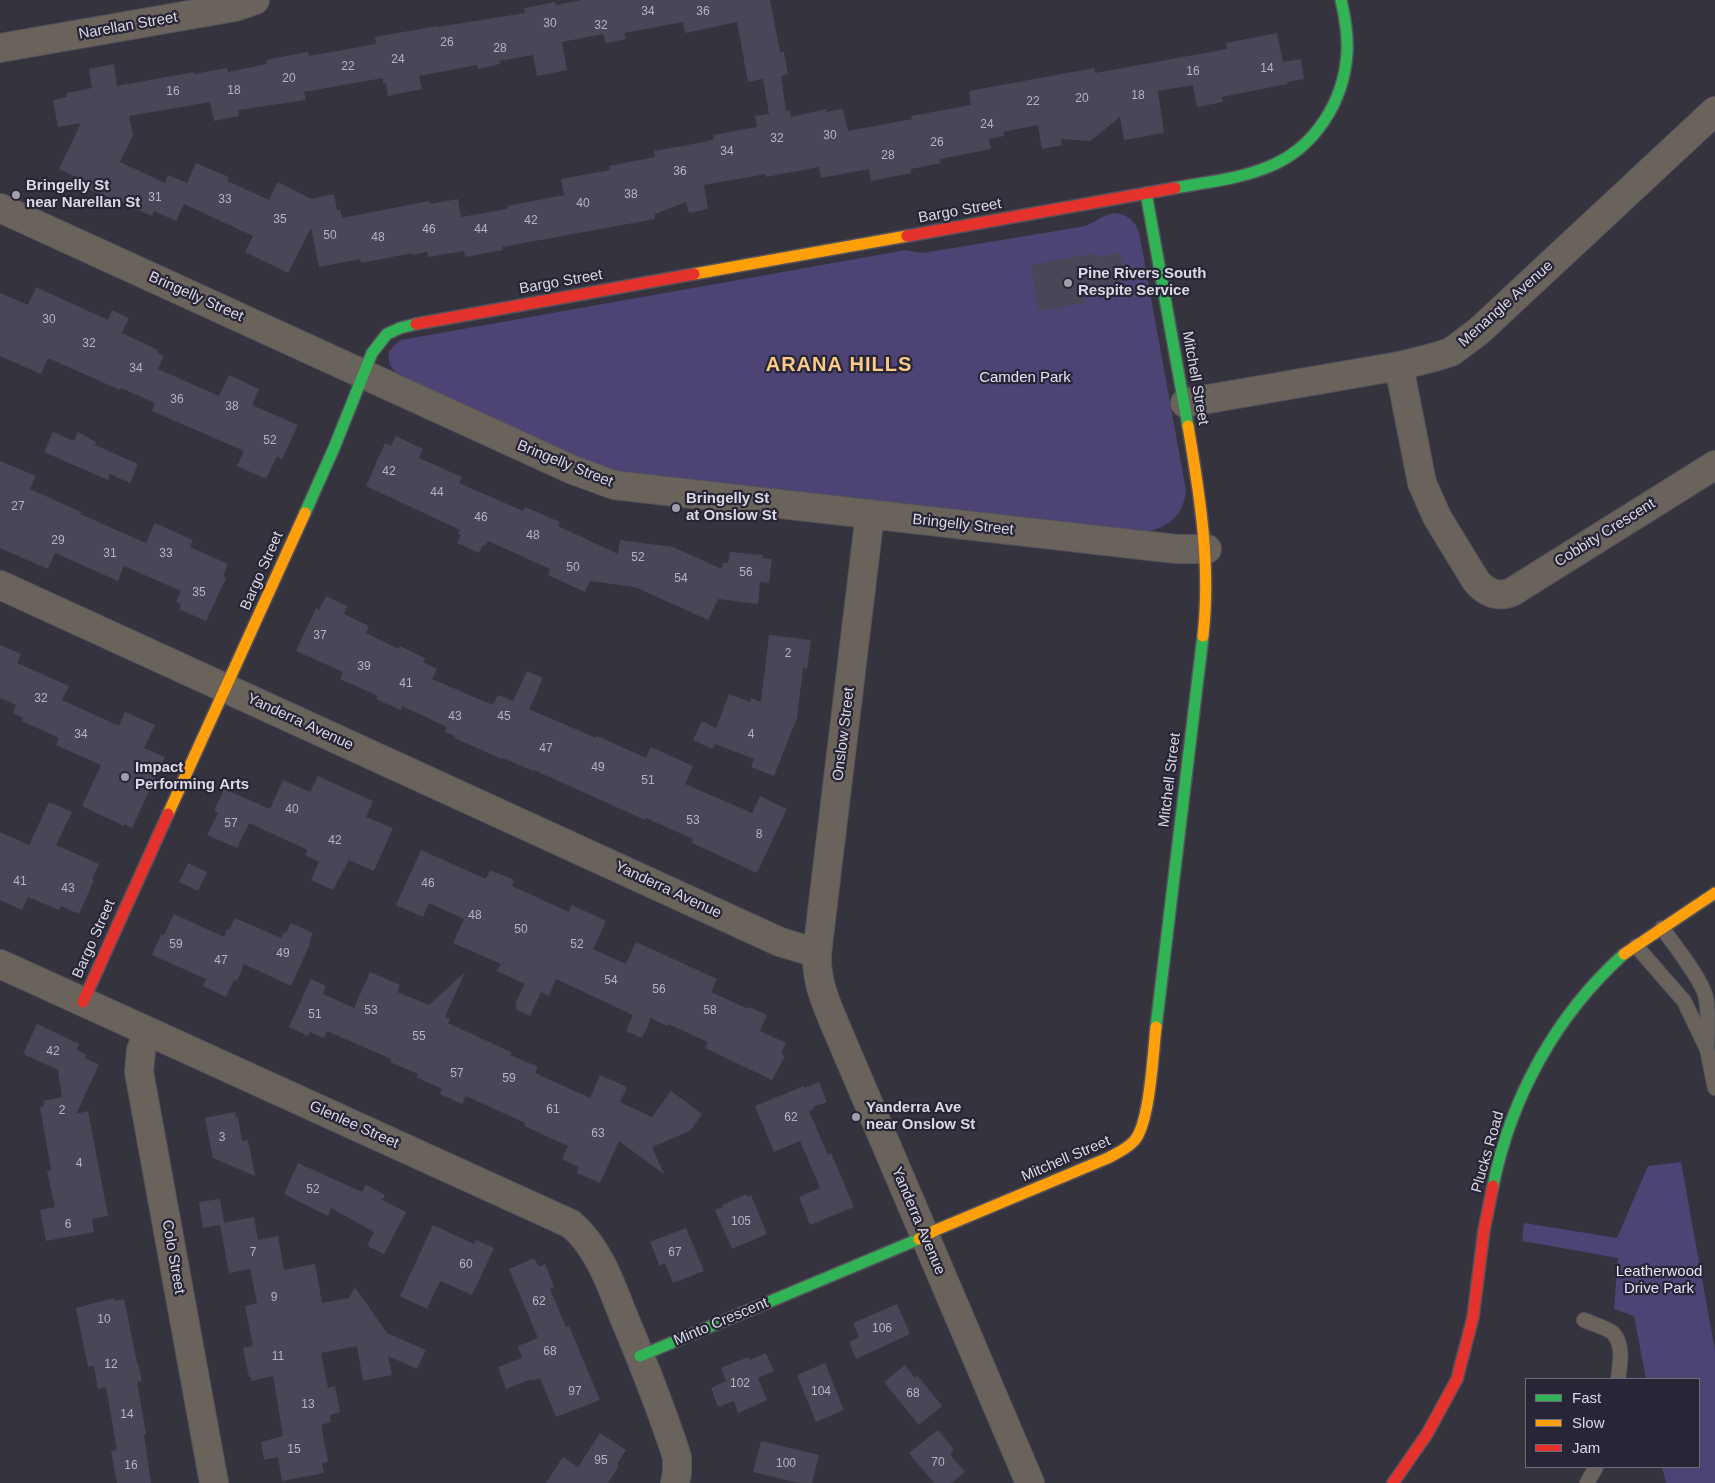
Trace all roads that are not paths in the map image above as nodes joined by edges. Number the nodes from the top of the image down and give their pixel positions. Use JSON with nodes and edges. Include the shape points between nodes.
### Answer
{"nodes":[{"id":1,"x":255,"y":0,"type":"edge"},
{"id":2,"x":1341,"y":0,"type":"edge"},
{"id":3,"x":0,"y":48,"type":"edge"},
{"id":4,"x":1715,"y":111,"type":"edge"},
{"id":5,"x":1146,"y":193,"type":"junction"},
{"id":6,"x":0,"y":208,"type":"edge"},
{"id":7,"x":1399,"y":366,"type":"junction"},
{"id":8,"x":363,"y":374,"type":"junction"},
{"id":9,"x":1184,"y":403,"type":"junction"},
{"id":10,"x":1715,"y":465,"type":"edge"},
{"id":11,"x":870,"y":514,"type":"junction"},
{"id":12,"x":1206,"y":549,"type":"junction"},
{"id":13,"x":0,"y":585,"type":"edge"},
{"id":14,"x":226,"y":688,"type":"junction"},
{"id":15,"x":1715,"y":893,"type":"edge"},
{"id":16,"x":1662,"y":928,"type":"junction"},
{"id":17,"x":1636,"y":946,"type":"junction"},
{"id":18,"x":817,"y":952,"type":"junction"},
{"id":19,"x":0,"y":964,"type":"edge"},
{"id":20,"x":83,"y":1002,"type":"junction"},
{"id":21,"x":148,"y":1032,"type":"junction"},
{"id":22,"x":1707,"y":1049,"type":"junction"},
{"id":23,"x":1715,"y":1088,"type":"edge"},
{"id":24,"x":925,"y":1236,"type":"junction"},
{"id":25,"x":1584,"y":1320,"type":"dead end"},
{"id":26,"x":640,"y":1356,"type":"junction"},
{"id":27,"x":1618,"y":1378,"type":"edge"},
{"id":28,"x":1595,"y":1468,"type":"edge"},
{"id":29,"x":214,"y":1483,"type":"edge"},
{"id":30,"x":675,"y":1483,"type":"edge"},
{"id":31,"x":1030,"y":1483,"type":"edge"},
{"id":32,"x":1393,"y":1483,"type":"edge"},
{"id":33,"x":1586,"y":1483,"type":"edge"}],
"edges":[{"from":1,"to":3,"type":"street","name":"Narellan Street"},
{"from":2,"to":5,"type":"street","name":"Bargo Street","via":[[1346,26],[1344,78],[1337,98],[1312,138],[1277,164],[1255,172]]},
{"from":4,"to":7,"type":"street","name":"Menangle Avenue","via":[[1473,336],[1451,352]]},
{"from":5,"to":8,"type":"street","name":"Bargo Street","via":[[418,323],[385,334],[373,348]]},
{"from":5,"to":9,"type":"street","name":"Mitchell Street"},
{"from":6,"to":8,"type":"street","name":"Bringelly Street"},
{"from":7,"to":9,"type":"street","name":"Menangle Avenue"},
{"from":7,"to":10,"type":"street","name":"Cobbity Crescent","via":[[1418,467],[1428,500],[1491,602]]},
{"from":8,"to":11,"type":"street","name":"Bringelly Street","via":[[573,470],[614,485]]},
{"from":8,"to":14,"type":"street","name":"Bargo Street","via":[[334,448]]},
{"from":9,"to":12,"type":"street","name":"Mitchell Street","via":[[1200,492]]},
{"from":11,"to":12,"type":"street","name":"Bringelly Street","via":[[1176,549]]},
{"from":11,"to":18,"type":"street","name":"Onslow Street"},
{"from":12,"to":24,"type":"street","name":"Mitchell Street","via":[[1206,607],[1146,1112],[1139,1137],[1108,1158]]},
{"from":13,"to":14,"type":"street","name":"Yanderra Avenue"},
{"from":14,"to":18,"type":"street","name":"Yanderra Avenue","via":[[780,942]]},
{"from":14,"to":20,"type":"street","name":"Bargo Street"},
{"from":15,"to":16,"type":"street","name":"Plucks Road"},
{"from":16,"to":17,"type":"street","name":"Plucks Road"},
{"from":16,"to":22,"type":"lane","via":[[1706,996]]},
{"from":17,"to":22,"type":"lane","via":[[1684,1001]]},
{"from":17,"to":32,"type":"street","name":"Plucks Road","via":[[1580,999],[1544,1050],[1513,1115],[1497,1165],[1484,1230],[1473,1317],[1457,1379],[1427,1434]]},
{"from":18,"to":24,"type":"street","name":"Yanderra Avenue","via":[[817,974],[824,997]]},
{"from":19,"to":20,"type":"street","name":"Glenlee Street"},
{"from":20,"to":21,"type":"street","name":"Glenlee Street"},
{"from":21,"to":26,"type":"street","name":"Glenlee Street","via":[[571,1224],[583,1235],[602,1265]]},
{"from":21,"to":29,"type":"street","name":"Colo Street","via":[[140,1050],[139,1072]]},
{"from":22,"to":23,"type":"lane"},
{"from":24,"to":26,"type":"street","name":"Minto Crescent"},
{"from":24,"to":31,"type":"street","name":"Yanderra Avenue"},
{"from":25,"to":27,"type":"lane","via":[[1612,1332],[1616,1337],[1621,1361]]},
{"from":26,"to":30,"type":"street","via":[[676,1457],[678,1472]]},
{"from":28,"to":33,"type":"lane"}]}
